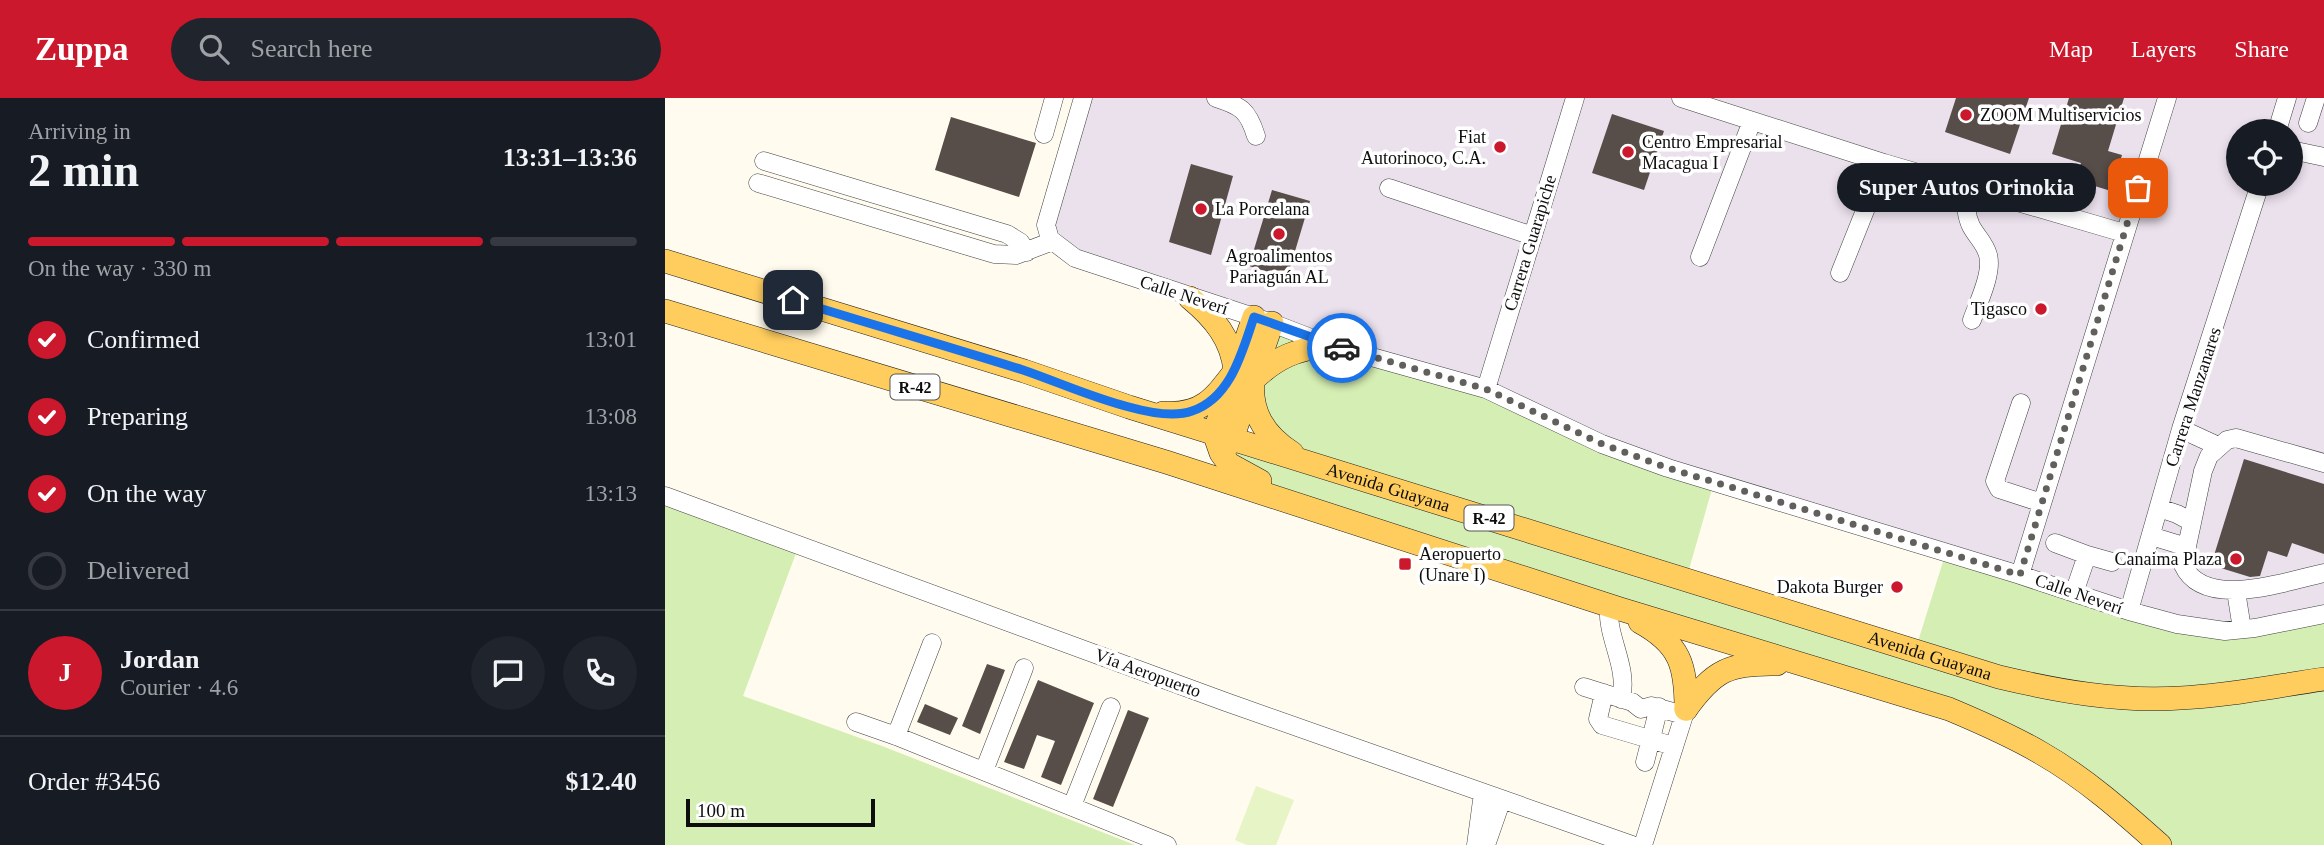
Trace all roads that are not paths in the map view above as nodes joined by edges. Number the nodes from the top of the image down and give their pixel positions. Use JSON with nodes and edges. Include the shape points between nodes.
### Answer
{"nodes":[{"id":1,"x":1054,"y":98,"type":"edge"},
{"id":2,"x":1083,"y":98,"type":"edge"},
{"id":3,"x":1216,"y":98,"type":"edge"},
{"id":4,"x":1575,"y":98,"type":"edge"},
{"id":5,"x":1681,"y":98,"type":"edge"},
{"id":6,"x":2167,"y":98,"type":"edge"},
{"id":7,"x":2287,"y":98,"type":"edge"},
{"id":8,"x":2316,"y":98,"type":"edge"},
{"id":9,"x":2281,"y":119,"type":"edge"},
{"id":10,"x":1752,"y":121,"type":"junction"},
{"id":11,"x":2308,"y":123,"type":"dead end"},
{"id":12,"x":1044,"y":134,"type":"dead end"},
{"id":13,"x":1256,"y":136,"type":"dead end"},
{"id":14,"x":2303,"y":153,"type":"edge"},
{"id":15,"x":2324,"y":157,"type":"edge"},
{"id":16,"x":764,"y":161,"type":"dead end"},
{"id":17,"x":1884,"y":163,"type":"junction"},
{"id":18,"x":826,"y":180,"type":"junction"},
{"id":19,"x":758,"y":183,"type":"dead end"},
{"id":20,"x":1966,"y":187,"type":"junction"},
{"id":21,"x":1389,"y":188,"type":"dead end"},
{"id":22,"x":2256,"y":196,"type":"edge"},
{"id":23,"x":819,"y":201,"type":"junction"},
{"id":24,"x":2124,"y":233,"type":"junction"},
{"id":25,"x":1533,"y":236,"type":"junction"},
{"id":26,"x":1052,"y":240,"type":"junction"},
{"id":27,"x":1027,"y":252,"type":"junction"},
{"id":28,"x":1700,"y":257,"type":"dead end"},
{"id":29,"x":665,"y":261,"type":"edge"},
{"id":30,"x":1840,"y":273,"type":"dead end"},
{"id":31,"x":1190,"y":298,"type":"junction"},
{"id":32,"x":665,"y":311,"type":"edge"},
{"id":33,"x":1263,"y":320,"type":"junction"},
{"id":34,"x":1972,"y":320,"type":"dead end"},
{"id":35,"x":1329,"y":345,"type":"junction"},
{"id":36,"x":1244,"y":375,"type":"junction"},
{"id":37,"x":1486,"y":389,"type":"junction"},
{"id":38,"x":2021,"y":403,"type":"dead end"},
{"id":39,"x":1129,"y":407,"type":"junction"},
{"id":40,"x":2181,"y":429,"type":"junction"},
{"id":41,"x":1222,"y":442,"type":"junction"},
{"id":42,"x":2218,"y":446,"type":"junction"},
{"id":43,"x":1166,"y":462,"type":"junction"},
{"id":44,"x":2324,"y":463,"type":"edge"},
{"id":45,"x":1313,"y":464,"type":"junction"},
{"id":46,"x":665,"y":496,"type":"edge"},
{"id":47,"x":2042,"y":503,"type":"junction"},
{"id":48,"x":2159,"y":509,"type":"junction"},
{"id":49,"x":1330,"y":514,"type":"junction"},
{"id":50,"x":2192,"y":522,"type":"junction"},
{"id":51,"x":2151,"y":536,"type":"junction"},
{"id":52,"x":2055,"y":543,"type":"dead end"},
{"id":53,"x":2187,"y":547,"type":"junction"},
{"id":54,"x":2087,"y":555,"type":"junction"},
{"id":55,"x":2112,"y":562,"type":"dead end"},
{"id":56,"x":2324,"y":573,"type":"edge"},
{"id":57,"x":2020,"y":575,"type":"junction"},
{"id":58,"x":2236,"y":591,"type":"junction"},
{"id":59,"x":2074,"y":593,"type":"junction"},
{"id":60,"x":1614,"y":607,"type":"junction"},
{"id":61,"x":2129,"y":611,"type":"junction"},
{"id":62,"x":2324,"y":614,"type":"edge"},
{"id":63,"x":2242,"y":629,"type":"junction"},
{"id":64,"x":932,"y":643,"type":"dead end"},
{"id":65,"x":1807,"y":665,"type":"junction"},
{"id":66,"x":1024,"y":668,"type":"dead end"},
{"id":67,"x":2324,"y":678,"type":"edge"},
{"id":68,"x":1584,"y":687,"type":"dead end"},
{"id":69,"x":1604,"y":693,"type":"junction"},
{"id":70,"x":1626,"y":700,"type":"junction"},
{"id":71,"x":1111,"y":707,"type":"dead end"},
{"id":72,"x":1655,"y":707,"type":"junction"},
{"id":73,"x":1685,"y":712,"type":"junction"},
{"id":74,"x":856,"y":722,"type":"dead end"},
{"id":75,"x":896,"y":736,"type":"junction"},
{"id":76,"x":1652,"y":739,"type":"junction"},
{"id":77,"x":1674,"y":746,"type":"junction"},
{"id":78,"x":1646,"y":762,"type":"dead end"},
{"id":79,"x":983,"y":771,"type":"junction"},
{"id":80,"x":1483,"y":793,"type":"junction"},
{"id":81,"x":1502,"y":799,"type":"junction"},
{"id":82,"x":1072,"y":806,"type":"junction"},
{"id":83,"x":1167,"y":845,"type":"edge"},
{"id":84,"x":1476,"y":845,"type":"edge"},
{"id":85,"x":1486,"y":845,"type":"edge"},
{"id":86,"x":1632,"y":845,"type":"edge"},
{"id":87,"x":1643,"y":845,"type":"edge"},
{"id":88,"x":2160,"y":845,"type":"edge"}],
"edges":[{"from":1,"to":12,"type":"street"},
{"from":2,"to":26,"type":"street","via":[[1045,225]]},
{"from":3,"to":13,"type":"street","via":[[1237,105],[1251,117]]},
{"from":4,"to":25,"type":"street","name":"Carrera Guarapiche"},
{"from":5,"to":10,"type":"street"},
{"from":6,"to":24,"type":"street"},
{"from":7,"to":9,"type":"street"},
{"from":8,"to":11,"type":"street"},
{"from":10,"to":17,"type":"street"},
{"from":10,"to":28,"type":"street"},
{"from":14,"to":15,"type":"street"},
{"from":16,"to":18,"type":"street"},
{"from":17,"to":20,"type":"street"},
{"from":17,"to":30,"type":"street"},
{"from":18,"to":23,"type":"street"},
{"from":18,"to":27,"type":"street","via":[[1007,234]]},
{"from":19,"to":23,"type":"street"},
{"from":20,"to":24,"type":"street"},
{"from":20,"to":34,"type":"street","via":[[1970,225],[1989,257]]},
{"from":21,"to":25,"type":"street"},
{"from":22,"to":40,"type":"street","name":"Carrera Manzanares"},
{"from":23,"to":27,"type":"street","via":[[994,254]]},
{"from":24,"to":47,"type":"street"},
{"from":25,"to":37,"type":"street","name":"Carrera Guarapiche"},
{"from":26,"to":27,"type":"street"},
{"from":26,"to":31,"type":"street","name":"Calle Neverí","via":[[1075,258]]},
{"from":29,"to":39,"type":"main road","name":"Avenida Guayana","number":"R-42"},
{"from":31,"to":33,"type":"street","name":"Calle Neverí"},
{"from":31,"to":36,"type":"main road","via":[[1223,333]]},
{"from":32,"to":43,"type":"main road","number":"R-42"},
{"from":33,"to":35,"type":"street","name":"Calle Neverí"},
{"from":33,"to":36,"type":"main road"},
{"from":35,"to":36,"type":"main road","via":[[1301,349]]},
{"from":35,"to":37,"type":"street","name":"Calle Neverí"},
{"from":36,"to":39,"type":"main road","via":[[1191,412]]},
{"from":36,"to":41,"type":"main road"},
{"from":36,"to":45,"type":"main road","via":[[1254,410],[1267,433]]},
{"from":37,"to":57,"type":"street","name":"Calle Neverí","via":[[1634,457]]},
{"from":38,"to":47,"type":"street","via":[[1995,481],[1999,489]]},
{"from":39,"to":41,"type":"main road","name":"Avenida Guayana","number":"R-42"},
{"from":40,"to":42,"type":"street"},
{"from":40,"to":48,"type":"street","name":"Carrera Manzanares"},
{"from":41,"to":43,"type":"main road","via":[[1196,460]]},
{"from":41,"to":45,"type":"main road","name":"Avenida Guayana","number":"R-42"},
{"from":41,"to":49,"type":"main road","via":[[1229,464]]},
{"from":42,"to":44,"type":"street","via":[[2236,438]]},
{"from":42,"to":50,"type":"street","via":[[2203,471]]},
{"from":43,"to":49,"type":"main road","number":"R-42"},
{"from":45,"to":67,"type":"main road","name":"Avenida Guayana","number":"R-42","via":[[1905,649],[2065,692],[2180,698]]},
{"from":46,"to":80,"type":"street","name":"Vía Aeropuerto"},
{"from":47,"to":57,"type":"street"},
{"from":48,"to":50,"type":"street"},
{"from":48,"to":51,"type":"street","name":"Carrera Manzanares"},
{"from":49,"to":60,"type":"main road","number":"R-42"},
{"from":50,"to":53,"type":"street"},
{"from":51,"to":53,"type":"street"},
{"from":51,"to":61,"type":"street","name":"Carrera Manzanares"},
{"from":52,"to":54,"type":"street"},
{"from":53,"to":58,"type":"street","via":[[2183,565],[2189,577],[2206,587]]},
{"from":54,"to":55,"type":"street"},
{"from":54,"to":59,"type":"street"},
{"from":56,"to":58,"type":"street"},
{"from":57,"to":59,"type":"street","name":"Calle Neverí"},
{"from":58,"to":63,"type":"street"},
{"from":59,"to":61,"type":"street","name":"Calle Neverí"},
{"from":60,"to":65,"type":"main road","number":"R-42"},
{"from":60,"to":70,"type":"street","via":[[1609,623]]},
{"from":60,"to":73,"type":"main road","via":[[1671,644],[1685,675]]},
{"from":61,"to":63,"type":"street","name":"Calle Neverí","via":[[2203,629]]},
{"from":62,"to":63,"type":"street","name":"Calle Neverí"},
{"from":64,"to":75,"type":"street"},
{"from":65,"to":73,"type":"main road","via":[[1733,667],[1699,690]]},
{"from":65,"to":88,"type":"main road","number":"R-42","via":[[1949,709],[2018,740],[2104,796]]},
{"from":66,"to":79,"type":"street"},
{"from":68,"to":69,"type":"street"},
{"from":69,"to":70,"type":"street"},
{"from":69,"to":76,"type":"street","via":[[1599,723]]},
{"from":70,"to":72,"type":"street","via":[[1642,699]]},
{"from":71,"to":82,"type":"street"},
{"from":72,"to":73,"type":"street"},
{"from":72,"to":76,"type":"street"},
{"from":73,"to":77,"type":"street"},
{"from":74,"to":75,"type":"street"},
{"from":75,"to":79,"type":"street"},
{"from":76,"to":77,"type":"street"},
{"from":76,"to":78,"type":"street"},
{"from":77,"to":87,"type":"street"},
{"from":79,"to":82,"type":"street"},
{"from":80,"to":81,"type":"street","name":"Vía Aeropuerto"},
{"from":80,"to":84,"type":"street"},
{"from":81,"to":85,"type":"street"},
{"from":81,"to":86,"type":"street","name":"Vía Aeropuerto"},
{"from":82,"to":83,"type":"street"}]}
